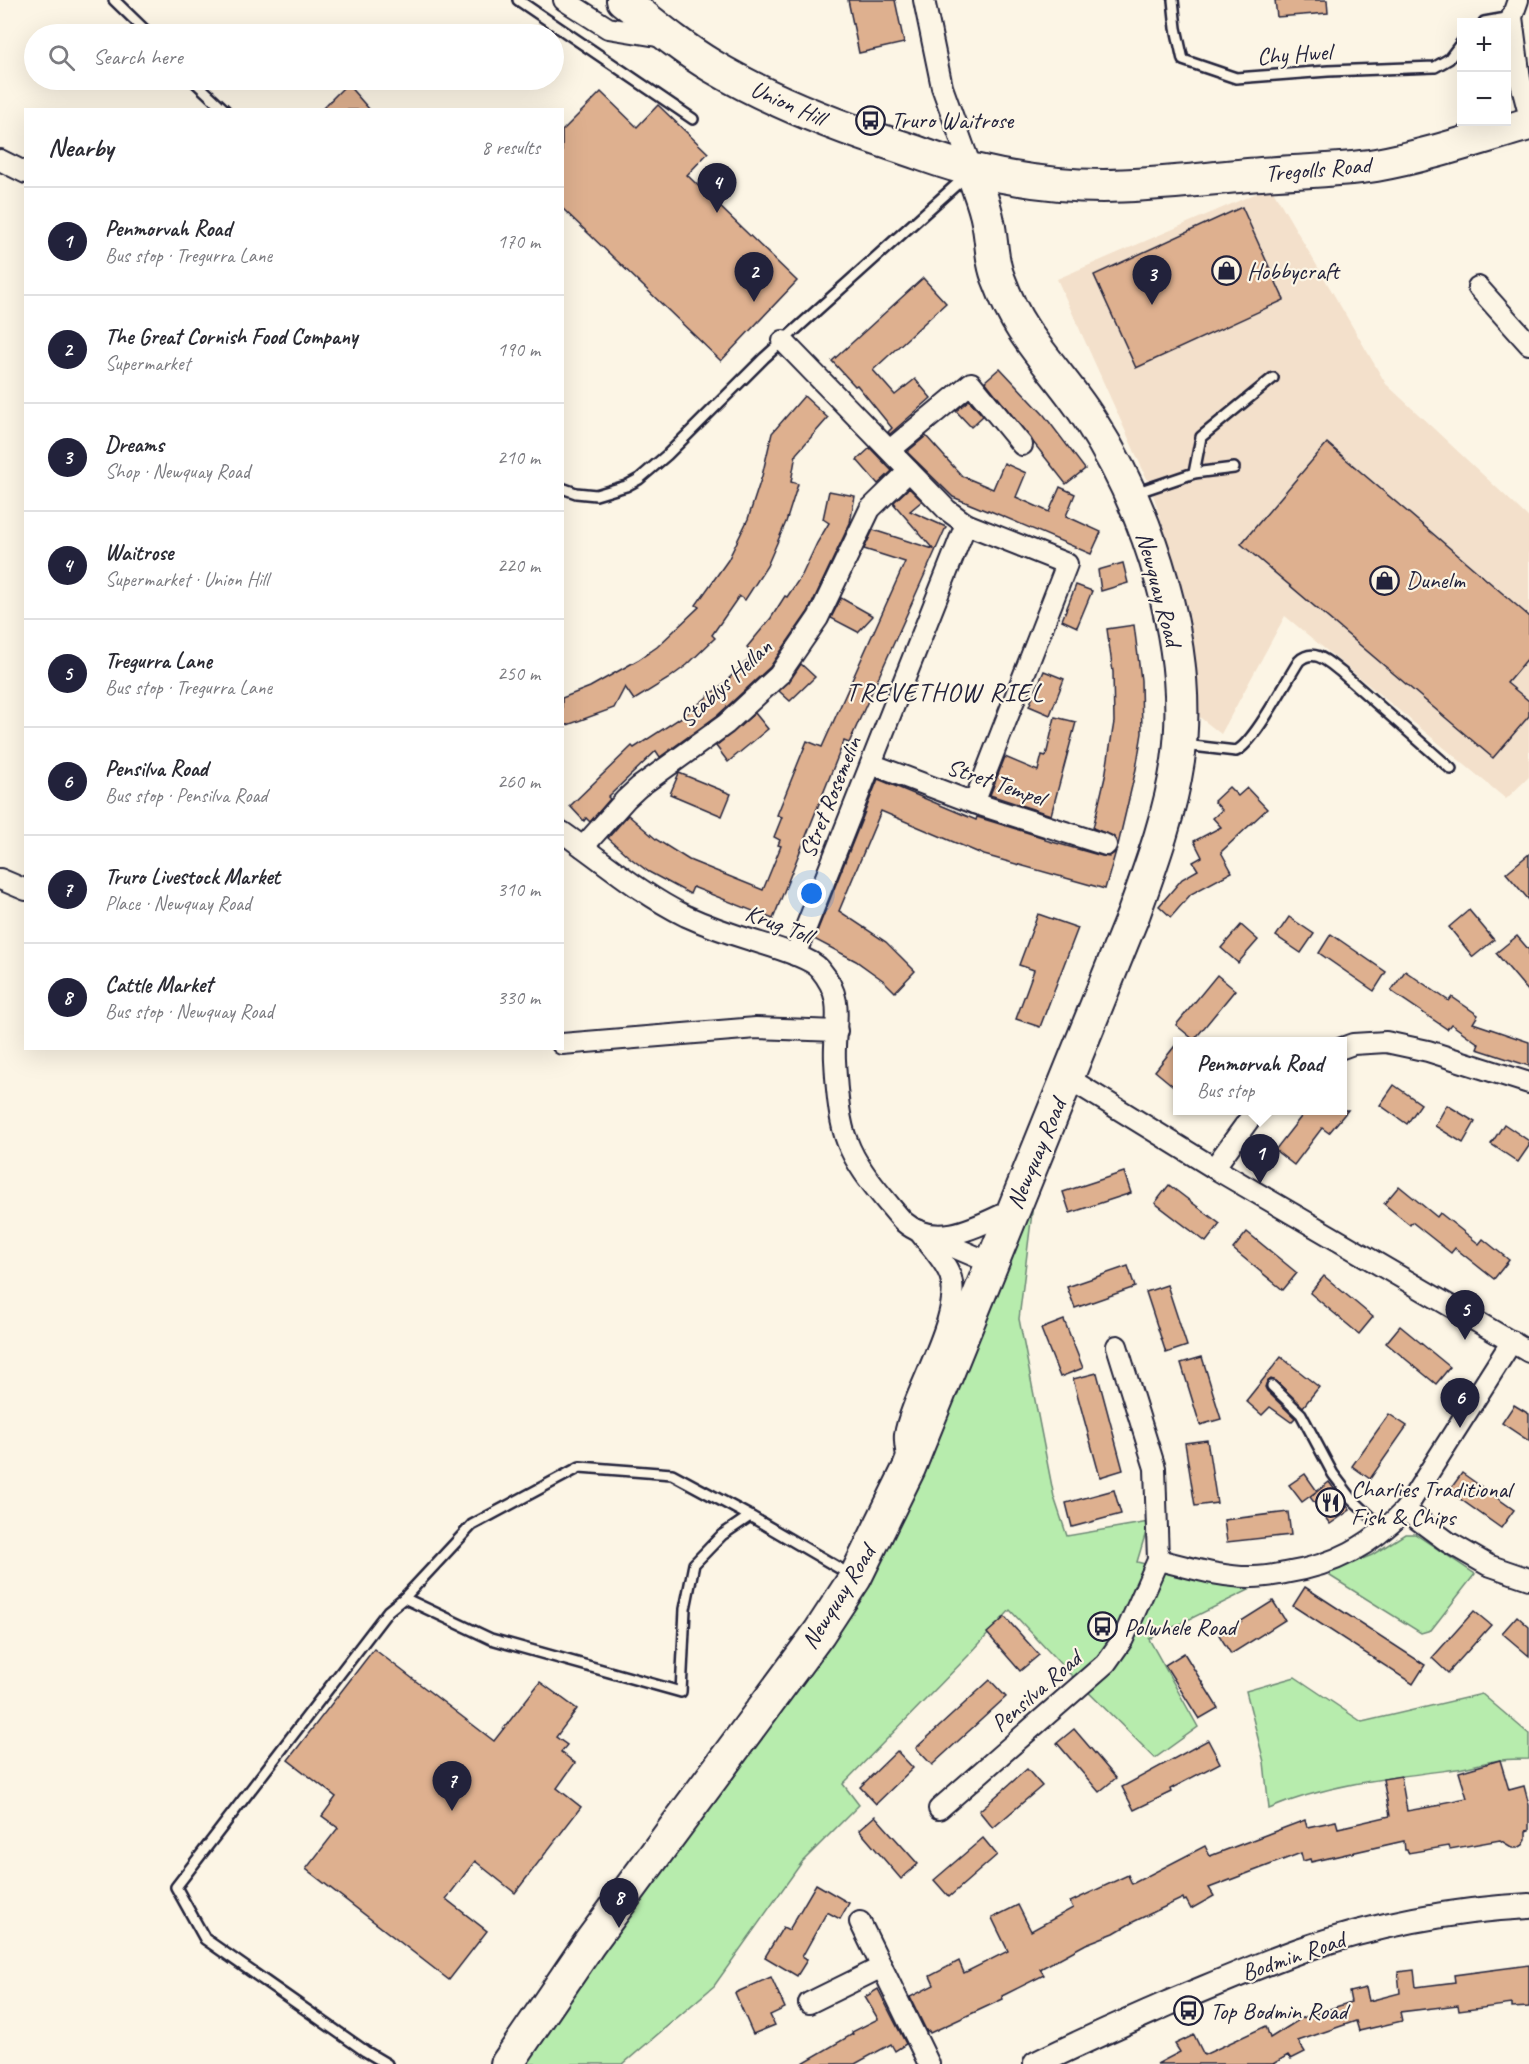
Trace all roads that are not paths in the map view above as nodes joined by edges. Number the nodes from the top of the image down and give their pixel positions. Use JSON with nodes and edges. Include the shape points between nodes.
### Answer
{"nodes":[{"id":1,"x":114,"y":0,"type":"edge"},
{"id":2,"x":518,"y":0,"type":"edge"},
{"id":3,"x":564,"y":0,"type":"edge"},
{"id":4,"x":623,"y":0,"type":"edge"},
{"id":5,"x":924,"y":0,"type":"edge"},
{"id":6,"x":1173,"y":0,"type":"edge"},
{"id":7,"x":1515,"y":9,"type":"edge"},
{"id":8,"x":1494,"y":18,"type":"edge"},
{"id":9,"x":139,"y":24,"type":"edge"},
{"id":10,"x":553,"y":24,"type":"edge"},
{"id":11,"x":564,"y":31,"type":"edge"},
{"id":12,"x":672,"y":39,"type":"junction"},
{"id":13,"x":1457,"y":48,"type":"edge"},
{"id":14,"x":204,"y":90,"type":"edge"},
{"id":15,"x":223,"y":108,"type":"edge"},
{"id":16,"x":1529,"y":114,"type":"edge"},
{"id":17,"x":693,"y":119,"type":"dead end"},
{"id":18,"x":1529,"y":124,"type":"edge"},
{"id":19,"x":0,"y":160,"type":"edge"},
{"id":20,"x":972,"y":170,"type":"junction"},
{"id":21,"x":24,"y":172,"type":"edge"},
{"id":22,"x":1102,"y":186,"type":"joint"},
{"id":23,"x":1478,"y":287,"type":"dead end"},
{"id":24,"x":783,"y":341,"type":"junction"},
{"id":25,"x":1529,"y":344,"type":"edge"},
{"id":26,"x":1273,"y":378,"type":"dead end"},
{"id":27,"x":1022,"y":445,"type":"dead end"},
{"id":28,"x":890,"y":450,"type":"junction"},
{"id":29,"x":1234,"y":468,"type":"dead end"},
{"id":30,"x":909,"y":471,"type":"junction"},
{"id":31,"x":1194,"y":473,"type":"junction"},
{"id":32,"x":564,"y":489,"type":"edge"},
{"id":33,"x":1130,"y":495,"type":"junction"},
{"id":34,"x":966,"y":524,"type":"junction"},
{"id":35,"x":1179,"y":744,"type":"junction"},
{"id":36,"x":871,"y":764,"type":"junction"},
{"id":37,"x":1451,"y":769,"type":"dead end"},
{"id":38,"x":974,"y":803,"type":"junction"},
{"id":39,"x":564,"y":833,"type":"edge"},
{"id":40,"x":1106,"y":845,"type":"dead end"},
{"id":41,"x":583,"y":847,"type":"junction"},
{"id":42,"x":0,"y":879,"type":"edge"},
{"id":43,"x":24,"y":889,"type":"edge"},
{"id":44,"x":795,"y":955,"type":"junction"},
{"id":45,"x":837,"y":1031,"type":"junction"},
{"id":46,"x":564,"y":1044,"type":"edge"},
{"id":47,"x":1347,"y":1046,"type":"edge"},
{"id":48,"x":1068,"y":1078,"type":"junction"},
{"id":49,"x":1529,"y":1083,"type":"edge"},
{"id":50,"x":1252,"y":1115,"type":"edge"},
{"id":51,"x":1214,"y":1168,"type":"junction"},
{"id":52,"x":1014,"y":1209,"type":"junction"},
{"id":53,"x":926,"y":1232,"type":"junction"},
{"id":54,"x":940,"y":1260,"type":"junction"},
{"id":55,"x":989,"y":1268,"type":"junction"},
{"id":56,"x":1512,"y":1341,"type":"junction"},
{"id":57,"x":1117,"y":1346,"type":"dead end"},
{"id":58,"x":1529,"y":1352,"type":"edge"},
{"id":59,"x":1272,"y":1386,"type":"dead end"},
{"id":60,"x":909,"y":1468,"type":"junction"},
{"id":61,"x":1405,"y":1510,"type":"junction"},
{"id":62,"x":750,"y":1516,"type":"junction"},
{"id":63,"x":1385,"y":1530,"type":"junction"},
{"id":64,"x":1158,"y":1560,"type":"junction"},
{"id":65,"x":855,"y":1578,"type":"junction"},
{"id":66,"x":1529,"y":1580,"type":"edge"},
{"id":67,"x":404,"y":1598,"type":"junction"},
{"id":68,"x":939,"y":1809,"type":"dead end"},
{"id":69,"x":1529,"y":1906,"type":"edge"},
{"id":70,"x":860,"y":1922,"type":"dead end"},
{"id":71,"x":882,"y":1968,"type":"junction"},
{"id":72,"x":809,"y":2003,"type":"dead end"},
{"id":73,"x":387,"y":2064,"type":"edge"},
{"id":74,"x":507,"y":2064,"type":"edge"},
{"id":75,"x":929,"y":2064,"type":"edge"},
{"id":76,"x":1036,"y":2064,"type":"edge"}],
"edges":[{"from":1,"to":9,"type":"lane"},
{"from":2,"to":10,"type":"lane"},
{"from":3,"to":12,"type":"street","via":[[608,28]]},
{"from":4,"to":12,"type":"highway","name":"Union Hill"},
{"from":5,"to":20,"type":"street","via":[[942,87]]},
{"from":6,"to":13,"type":"lane","name":"Chy Hwel","via":[[1183,60],[1236,78],[1435,67],[1449,59]]},
{"from":7,"to":8,"type":"lane"},
{"from":7,"to":16,"type":"street","via":[[1520,79]]},
{"from":11,"to":17,"type":"lane"},
{"from":12,"to":20,"type":"highway","name":"Union Hill","via":[[727,74],[804,112]]},
{"from":14,"to":15,"type":"lane"},
{"from":18,"to":22,"type":"highway","name":"Tregolls Road","via":[[1376,165]]},
{"from":19,"to":21,"type":"street"},
{"from":20,"to":22,"type":"highway","name":"Union Hill","via":[[1018,179]]},
{"from":20,"to":24,"type":"lane"},
{"from":20,"to":33,"type":"highway","name":"Newquay Road","via":[[988,220],[998,278],[1022,328],[1090,419]]},
{"from":23,"to":25,"type":"street"},
{"from":24,"to":28,"type":"street"},
{"from":24,"to":32,"type":"lane","via":[[639,479],[596,495]]},
{"from":26,"to":31,"type":"lane","via":[[1201,437]]},
{"from":27,"to":28,"type":"street","via":[[970,383]]},
{"from":28,"to":30,"type":"street"},
{"from":29,"to":31,"type":"lane"},
{"from":30,"to":34,"type":"street"},
{"from":30,"to":41,"type":"street","name":"Stablys Hellan","via":[[870,509],[818,618],[779,675],[726,724],[633,793]]},
{"from":31,"to":33,"type":"lane"},
{"from":33,"to":35,"type":"highway","name":"Newquay Road","via":[[1171,612],[1179,672]]},
{"from":34,"to":36,"type":"street","name":"Stret Rosemelin"},
{"from":34,"to":38,"type":"street","via":[[1067,564]]},
{"from":35,"to":37,"type":"lane","via":[[1241,749],[1299,661],[1315,654],[1341,672]]},
{"from":35,"to":48,"type":"highway","name":"Newquay Road","via":[[1163,831]]},
{"from":36,"to":38,"type":"street","name":"Stret Tempel"},
{"from":36,"to":44,"type":"street","name":"Stret Rosemelin"},
{"from":38,"to":40,"type":"street","name":"Stret Tempel"},
{"from":39,"to":41,"type":"street","name":"Krug Toll"},
{"from":41,"to":44,"type":"street","name":"Krug Toll","via":[[685,915]]},
{"from":42,"to":43,"type":"street"},
{"from":44,"to":45,"type":"street","name":"Krug Toll","via":[[819,968],[831,985],[838,1005]]},
{"from":45,"to":46,"type":"street","via":[[756,1028]]},
{"from":45,"to":53,"type":"street","name":"Krug Toll","via":[[835,1059],[846,1140],[886,1201],[905,1222]]},
{"from":47,"to":49,"type":"street","via":[[1386,1042]]},
{"from":48,"to":51,"type":"street"},
{"from":48,"to":52,"type":"highway","name":"Newquay Road"},
{"from":50,"to":51,"type":"street"},
{"from":51,"to":56,"type":"street"},
{"from":52,"to":53,"type":"street","via":[[953,1235]]},
{"from":52,"to":55,"type":"highway","name":"Newquay Road"},
{"from":53,"to":54,"type":"street"},
{"from":53,"to":55,"type":"street"},
{"from":54,"to":55,"type":"street"},
{"from":54,"to":60,"type":"street","via":[[951,1276],[952,1297],[949,1317],[905,1436]]},
{"from":55,"to":60,"type":"highway","name":"Newquay Road"},
{"from":56,"to":58,"type":"street"},
{"from":56,"to":61,"type":"street"},
{"from":57,"to":64,"type":"street","via":[[1155,1468]]},
{"from":59,"to":63,"type":"lane","via":[[1301,1414],[1333,1474],[1352,1499]]},
{"from":60,"to":65,"type":"highway","name":"Newquay Road"},
{"from":61,"to":63,"type":"street"},
{"from":61,"to":66,"type":"street","via":[[1488,1565]]},
{"from":62,"to":65,"type":"lane"},
{"from":62,"to":67,"type":"lane","via":[[672,1474],[580,1467],[472,1525]]},
{"from":62,"to":67,"type":"lane","via":[[722,1535],[694,1564],[685,1609],[681,1692],[491,1639]]},
{"from":63,"to":64,"type":"street","via":[[1348,1554],[1319,1566],[1255,1578]]},
{"from":64,"to":68,"type":"street","name":"Pensilva Road","via":[[1123,1639],[1106,1663]]},
{"from":65,"to":74,"type":"highway","name":"Newquay Road","via":[[813,1642],[590,1944]]},
{"from":67,"to":73,"type":"lane","via":[[388,1611],[176,1887],[205,1939]]},
{"from":69,"to":76,"type":"street","name":"Bodmin Road","via":[[1440,1915],[1302,1950],[1215,1984]]},
{"from":70,"to":71,"type":"street"},
{"from":71,"to":72,"type":"street"},
{"from":71,"to":75,"type":"street"}]}
